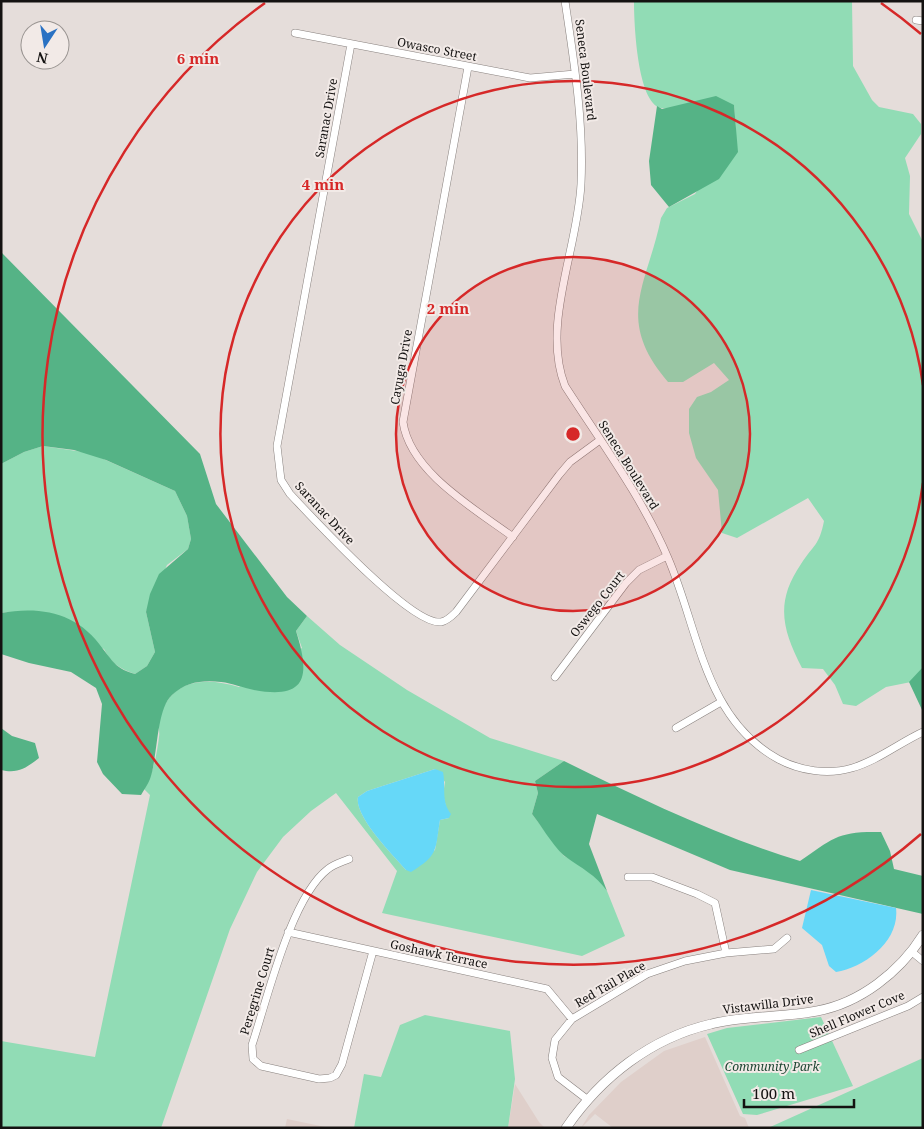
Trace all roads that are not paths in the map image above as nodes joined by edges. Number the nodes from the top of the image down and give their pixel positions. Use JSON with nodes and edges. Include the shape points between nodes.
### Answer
{"nodes":[{"id":1,"x":565,"y":1,"type":"edge"},
{"id":2,"x":295,"y":33,"type":"dead end"},
{"id":3,"x":351,"y":44,"type":"junction"},
{"id":4,"x":468,"y":67,"type":"junction"},
{"id":5,"x":575,"y":74,"type":"junction"},
{"id":6,"x":600,"y":440,"type":"junction"},
{"id":7,"x":513,"y":537,"type":"junction"},
{"id":8,"x":667,"y":556,"type":"junction"},
{"id":9,"x":555,"y":677,"type":"dead end"},
{"id":10,"x":721,"y":702,"type":"junction"},
{"id":11,"x":676,"y":728,"type":"dead end"},
{"id":12,"x":923,"y":732,"type":"edge"},
{"id":13,"x":349,"y":859,"type":"dead end"},
{"id":14,"x":628,"y":877,"type":"dead end"},
{"id":15,"x":288,"y":932,"type":"junction"},
{"id":16,"x":923,"y":935,"type":"edge"},
{"id":17,"x":787,"y":938,"type":"dead end"},
{"id":18,"x":372,"y":951,"type":"junction"},
{"id":19,"x":912,"y":952,"type":"junction"},
{"id":20,"x":726,"y":953,"type":"junction"},
{"id":21,"x":923,"y":961,"type":"edge"},
{"id":22,"x":923,"y":997,"type":"edge"},
{"id":23,"x":572,"y":1019,"type":"junction"},
{"id":24,"x":799,"y":1050,"type":"dead end"},
{"id":25,"x":588,"y":1100,"type":"junction"},
{"id":26,"x":566,"y":1128,"type":"edge"}],
"edges":[{"from":1,"to":5,"type":"street","name":"Seneca Boulevard"},
{"from":2,"to":3,"type":"street","name":"Owasco Street"},
{"from":3,"to":4,"type":"street","name":"Owasco Street"},
{"from":3,"to":7,"type":"street","name":"Saranac Drive","via":[[277,446],[281,480],[290,494],[366,572],[410,608],[432,621],[450,619]]},
{"from":4,"to":5,"type":"street","name":"Owasco Street","via":[[530,78]]},
{"from":4,"to":7,"type":"street","name":"Cayuga Drive","via":[[403,422],[409,445],[427,469]]},
{"from":5,"to":6,"type":"street","name":"Seneca Boulevard","via":[[582,120],[581,187],[557,327],[556,352],[564,386]]},
{"from":6,"to":7,"type":"street","name":"Saranac Drive","via":[[570,462]]},
{"from":6,"to":8,"type":"street","name":"Seneca Boulevard","via":[[650,520]]},
{"from":8,"to":9,"type":"street","name":"Oswego Court","via":[[640,570],[626,583]]},
{"from":8,"to":10,"type":"street","name":"Seneca Boulevard"},
{"from":10,"to":11,"type":"street"},
{"from":10,"to":12,"type":"street","name":"Seneca Boulevard","via":[[750,741],[789,765],[808,770],[851,768]]},
{"from":13,"to":15,"type":"street","name":"Peregrine Court","via":[[328,869],[306,896]]},
{"from":14,"to":20,"type":"street","via":[[652,876],[715,903]]},
{"from":15,"to":18,"type":"street","name":"Goshawk Terrace"},
{"from":15,"to":18,"type":"street","name":"Peregrine Court","via":[[252,1045],[253,1059],[261,1066],[319,1079],[336,1075],[342,1064]]},
{"from":16,"to":19,"type":"street","name":"Vistawilla Drive"},
{"from":17,"to":20,"type":"street","name":"Red Tail Place","via":[[774,949]]},
{"from":18,"to":23,"type":"street","name":"Goshawk Terrace","via":[[547,989]]},
{"from":19,"to":21,"type":"street"},
{"from":19,"to":25,"type":"street","name":"Vistawilla Drive","via":[[869,990],[842,1003],[818,1011],[710,1024],[657,1043],[637,1055]]},
{"from":20,"to":23,"type":"street","name":"Red Tail Place","via":[[685,961],[647,974]]},
{"from":22,"to":24,"type":"street","name":"Shell Flower Cove"},
{"from":23,"to":25,"type":"street","name":"Red Tail Place","via":[[555,1040],[552,1058],[558,1077]]},
{"from":25,"to":26,"type":"street","name":"Vistawilla Drive"}]}
